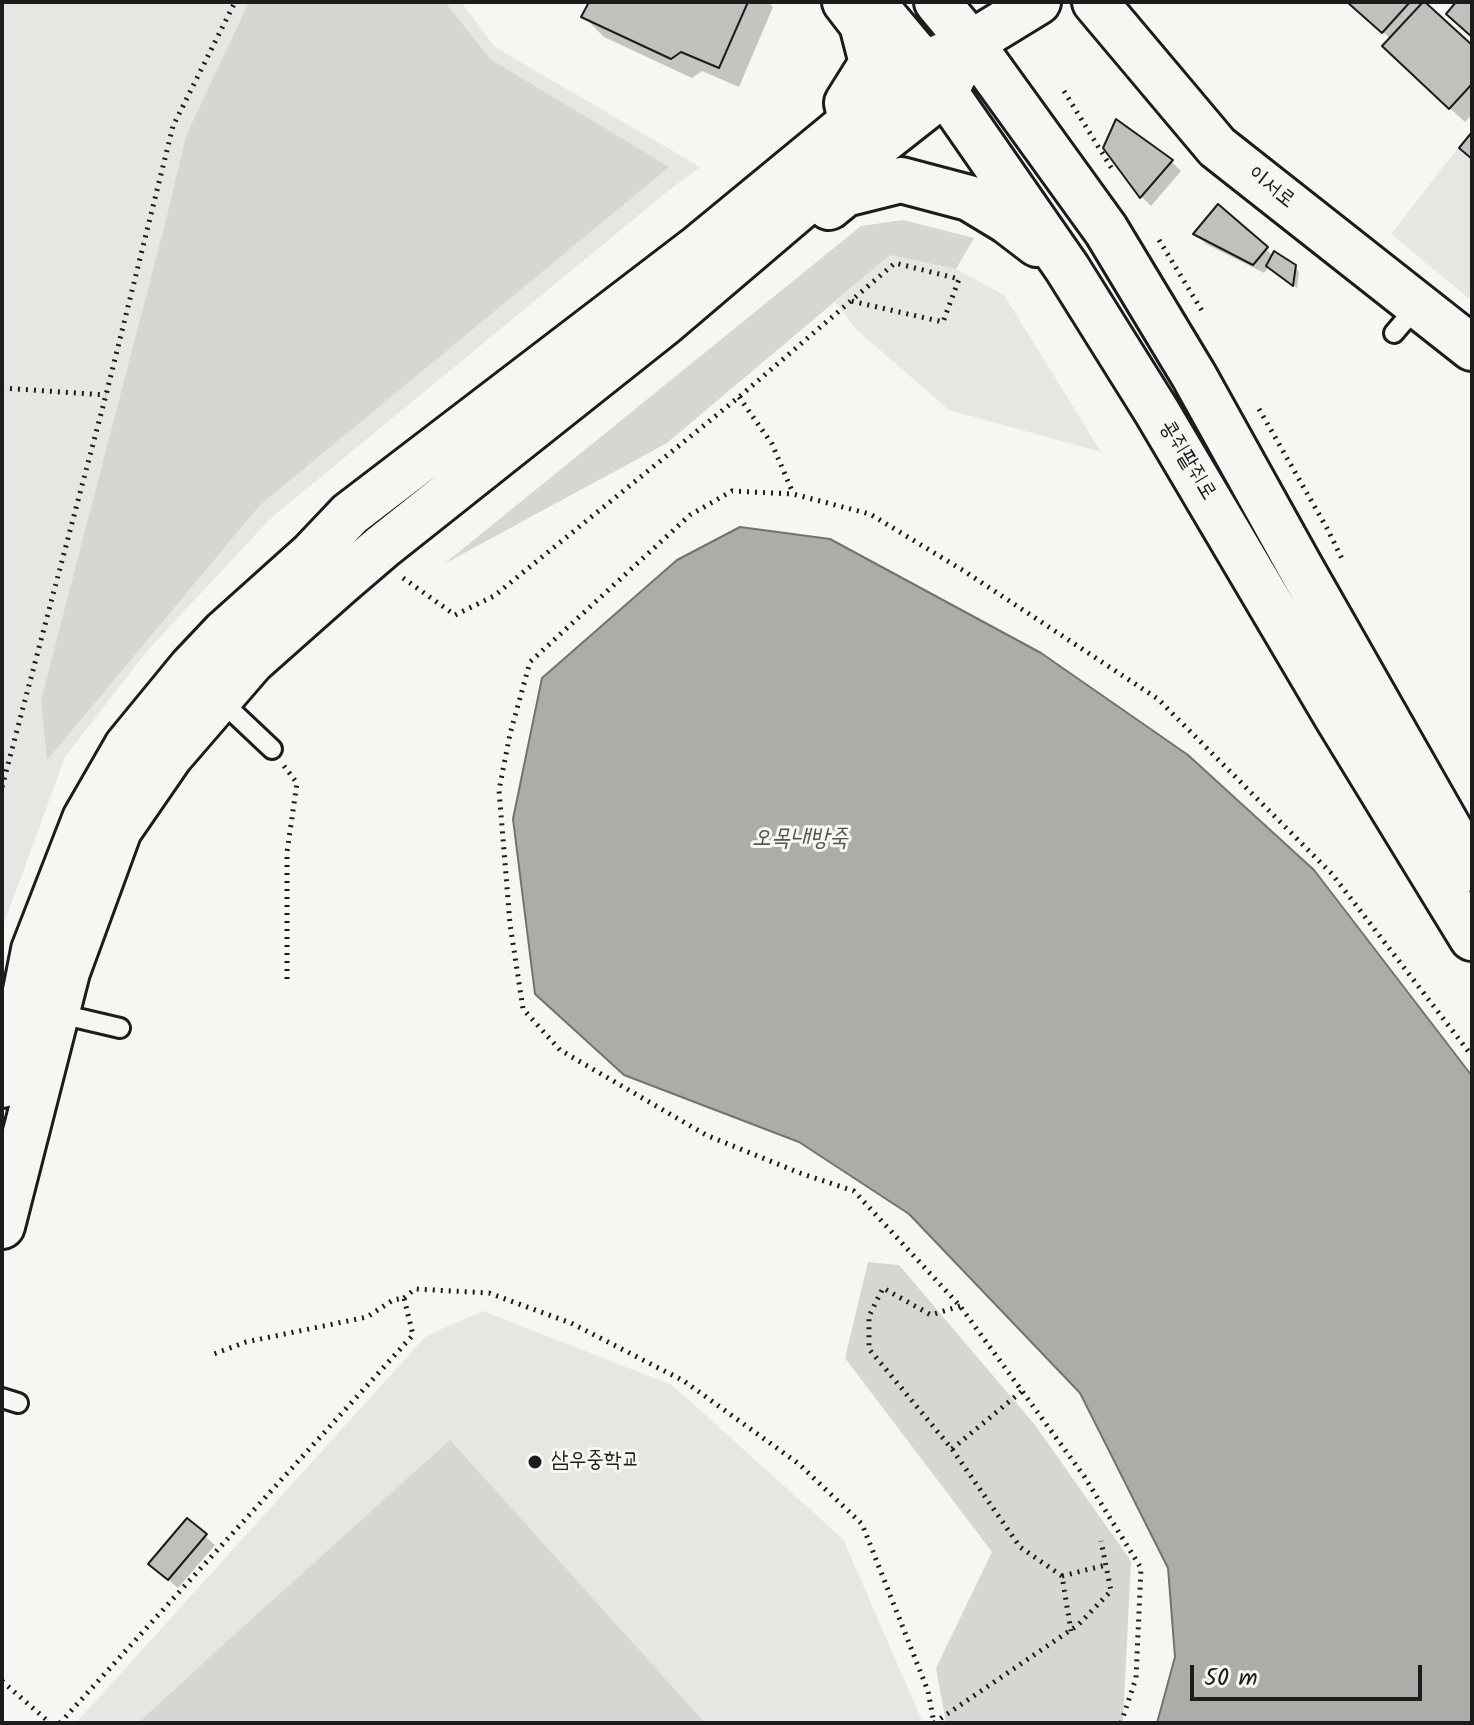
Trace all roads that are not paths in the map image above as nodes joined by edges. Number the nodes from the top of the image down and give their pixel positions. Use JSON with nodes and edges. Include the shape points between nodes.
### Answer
{"nodes":[{"id":1,"x":845,"y":2,"type":"edge"},
{"id":2,"x":872,"y":2,"type":"edge"},
{"id":3,"x":937,"y":2,"type":"edge"},
{"id":4,"x":1038,"y":2,"type":"edge"},
{"id":5,"x":1095,"y":2,"type":"edge"},
{"id":6,"x":971,"y":43,"type":"junction"},
{"id":7,"x":935,"y":78,"type":"junction"},
{"id":8,"x":852,"y":122,"type":"junction"},
{"id":9,"x":819,"y":191,"type":"junction"},
{"id":10,"x":1067,"y":268,"type":"junction"},
{"id":11,"x":1472,"y":348,"type":"edge"},
{"id":12,"x":410,"y":468,"type":"junction"},
{"id":13,"x":438,"y":503,"type":"junction"},
{"id":14,"x":219,"y":699,"type":"junction"},
{"id":15,"x":272,"y":749,"type":"road end"},
{"id":16,"x":1472,"y":869,"type":"edge"},
{"id":17,"x":1472,"y":938,"type":"edge"},
{"id":18,"x":56,"y":1013,"type":"junction"},
{"id":19,"x":120,"y":1028,"type":"dead end"},
{"id":20,"x":2,"y":1085,"type":"edge"},
{"id":21,"x":2,"y":1226,"type":"edge"}],
"edges":[{"from":1,"to":8,"type":"street","via":[[862,24],[872,63],[847,103]]},
{"from":2,"to":7,"type":"street","name":"콩쥐팥쥐로"},
{"from":3,"to":6,"type":"street"},
{"from":4,"to":6,"type":"street"},
{"from":5,"to":11,"type":"street","name":"이서로","via":[[1217,147],[1406,319]]},
{"from":6,"to":7,"type":"street"},
{"from":6,"to":16,"type":"street","via":[[1106,230]]},
{"from":7,"to":8,"type":"street","via":[[870,106]]},
{"from":7,"to":9,"type":"street"},
{"from":7,"to":10,"type":"street","name":"콩쥐팥쥐로"},
{"from":8,"to":12,"type":"street","via":[[699,247]]},
{"from":9,"to":10,"type":"street","via":[[829,207],[845,194],[901,180],[969,198]]},
{"from":9,"to":13,"type":"street"},
{"from":10,"to":17,"type":"street","name":"콩쥐팥쥐로"},
{"from":12,"to":13,"type":"street"},
{"from":12,"to":20,"type":"street","via":[[350,514],[225,632],[127,746],[85,819],[34,950]]},
{"from":13,"to":14,"type":"street","via":[[252,661]]},
{"from":14,"to":15,"type":"lane"},
{"from":14,"to":18,"type":"street","via":[[170,756],[119,830]]},
{"from":18,"to":19,"type":"lane"},
{"from":18,"to":21,"type":"street"}]}
